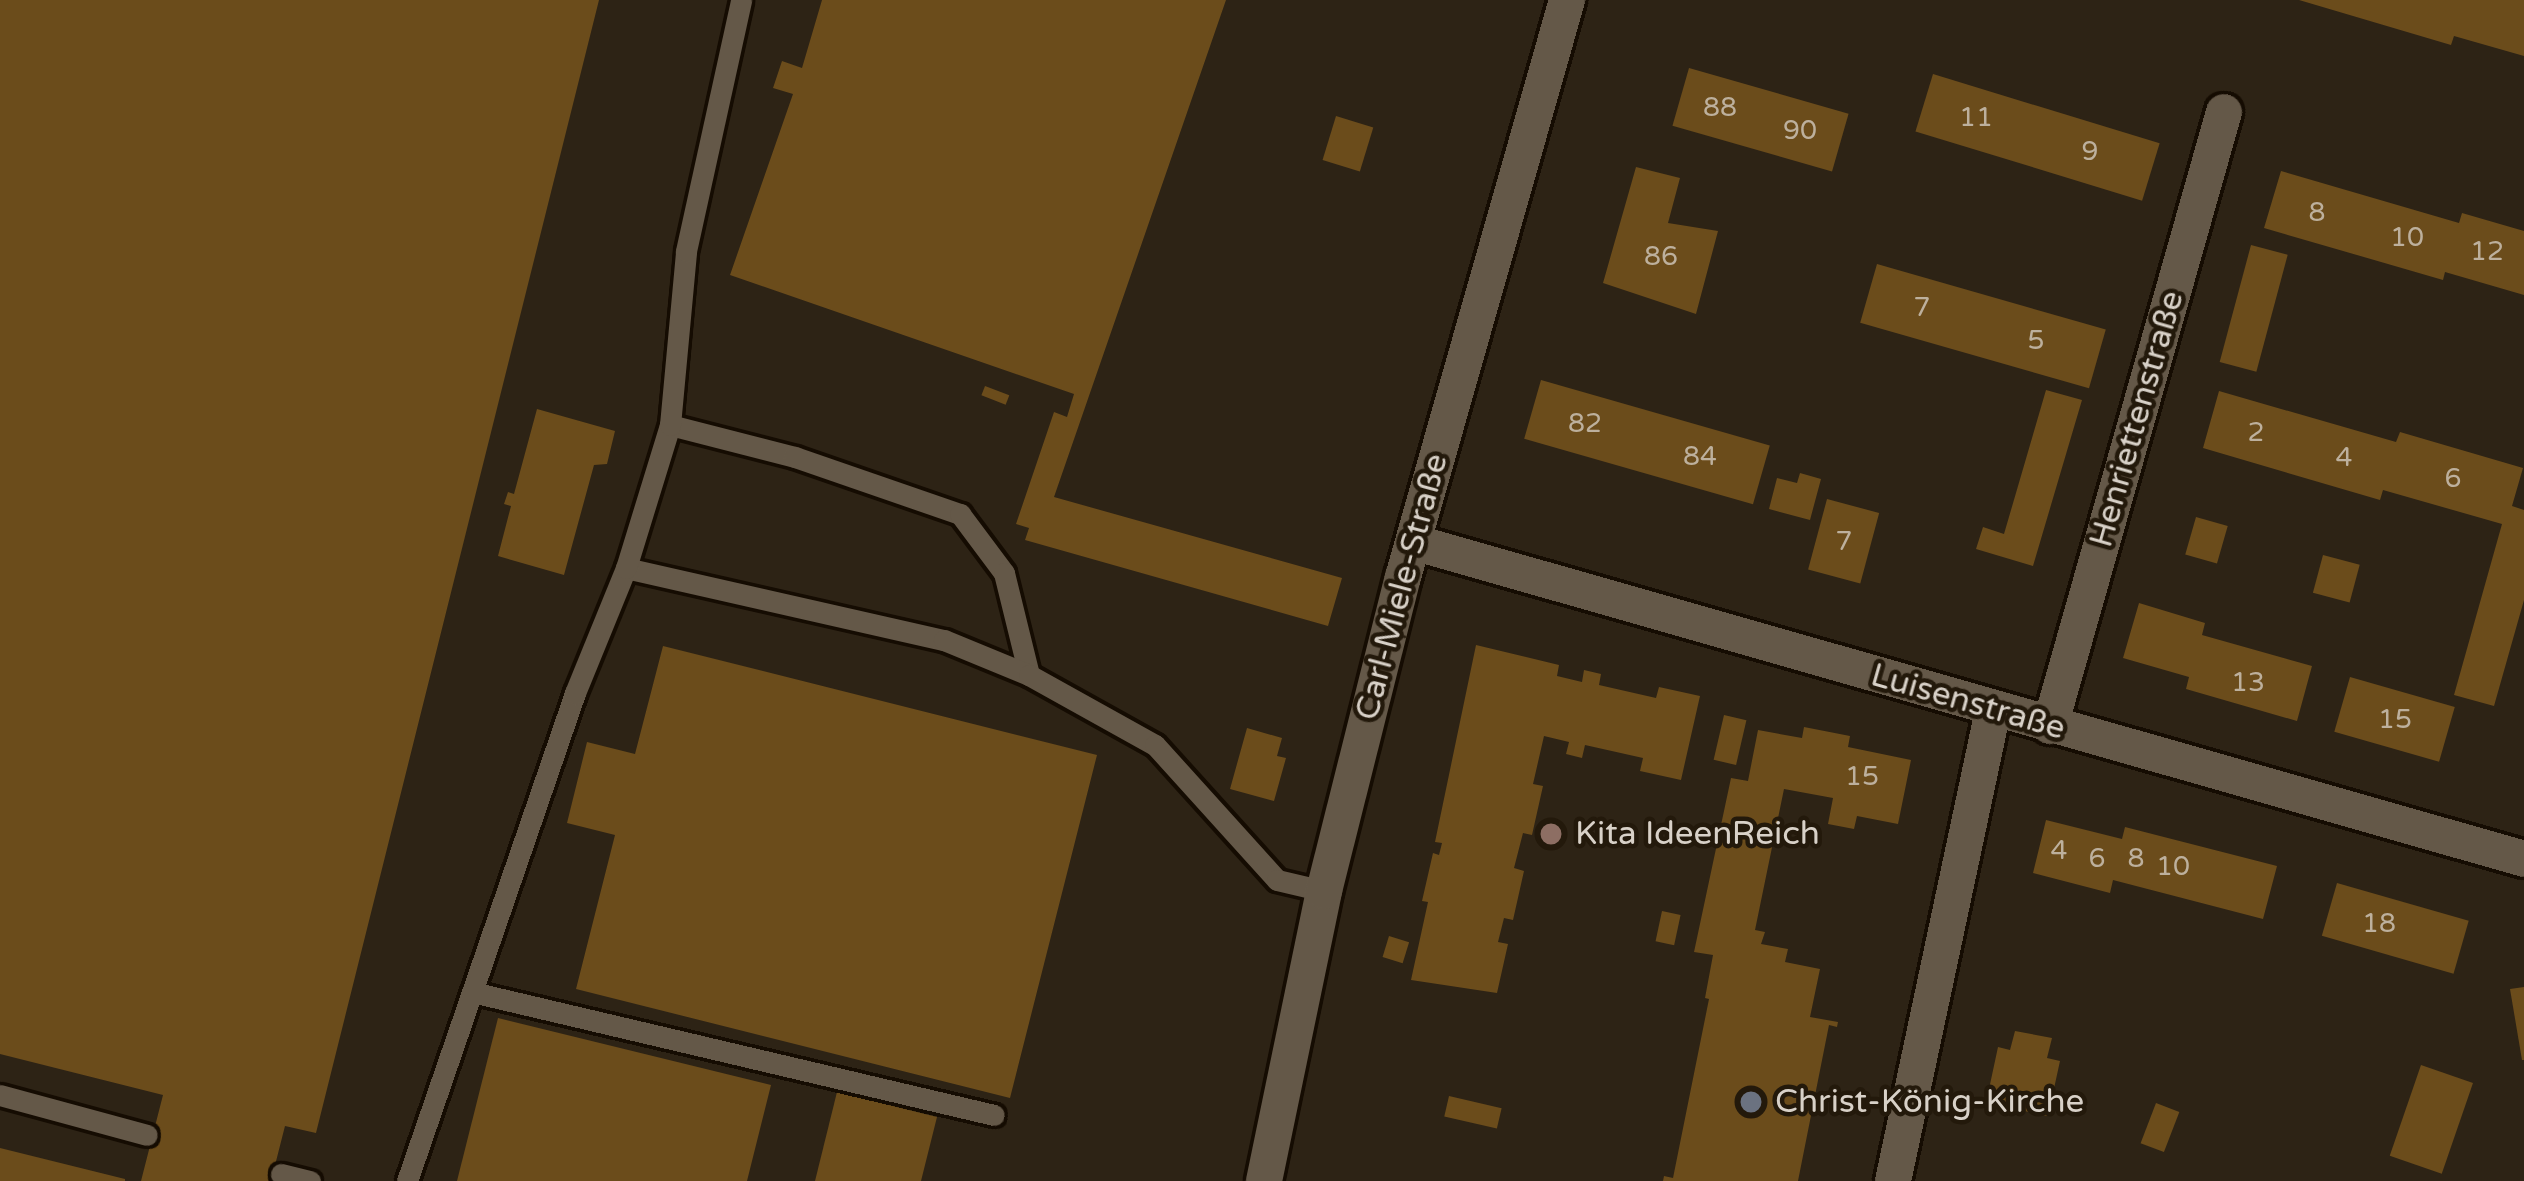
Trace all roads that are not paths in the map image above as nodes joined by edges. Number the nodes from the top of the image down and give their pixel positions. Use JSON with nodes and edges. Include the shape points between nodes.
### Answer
{"nodes":[{"id":1,"x":741,"y":0,"type":"edge"},
{"id":2,"x":1567,"y":0,"type":"edge"},
{"id":3,"x":2224,"y":112,"type":"dead end"},
{"id":4,"x":670,"y":425,"type":"junction"},
{"id":5,"x":1413,"y":542,"type":"junction"},
{"id":6,"x":626,"y":568,"type":"junction"},
{"id":7,"x":1029,"y":675,"type":"junction"},
{"id":8,"x":1993,"y":711,"type":"junction"},
{"id":9,"x":2050,"y":726,"type":"junction"},
{"id":10,"x":2524,"y":860,"type":"edge"},
{"id":11,"x":1324,"y":891,"type":"junction"},
{"id":12,"x":472,"y":992,"type":"junction"},
{"id":13,"x":0,"y":1095,"type":"edge"},
{"id":14,"x":994,"y":1115,"type":"dead end"},
{"id":15,"x":147,"y":1135,"type":"dead end"},
{"id":16,"x":281,"y":1174,"type":"dead end"},
{"id":17,"x":310,"y":1181,"type":"edge"},
{"id":18,"x":407,"y":1181,"type":"edge"},
{"id":19,"x":1264,"y":1181,"type":"edge"},
{"id":20,"x":1893,"y":1181,"type":"edge"}],
"edges":[{"from":1,"to":4,"type":"lane","via":[[686,251]]},
{"from":2,"to":5,"type":"street","name":"Carl-Miele-Straße"},
{"from":3,"to":9,"type":"street","name":"Henriettenstraße"},
{"from":4,"to":6,"type":"lane"},
{"from":4,"to":7,"type":"lane","via":[[960,514],[1004,573]]},
{"from":5,"to":8,"type":"street","name":"Luisenstraße"},
{"from":5,"to":11,"type":"street","name":"Carl-Miele-Straße"},
{"from":6,"to":7,"type":"lane","via":[[944,640]]},
{"from":6,"to":12,"type":"lane"},
{"from":7,"to":11,"type":"lane","via":[[1155,745],[1277,880]]},
{"from":8,"to":9,"type":"street","name":"Luisenstraße"},
{"from":8,"to":20,"type":"street"},
{"from":9,"to":10,"type":"street","name":"Luisenstraße"},
{"from":11,"to":19,"type":"street","name":"Carl-Miele-Straße"},
{"from":12,"to":14,"type":"lane"},
{"from":12,"to":18,"type":"lane"},
{"from":13,"to":15,"type":"lane"},
{"from":16,"to":17,"type":"lane"}]}
